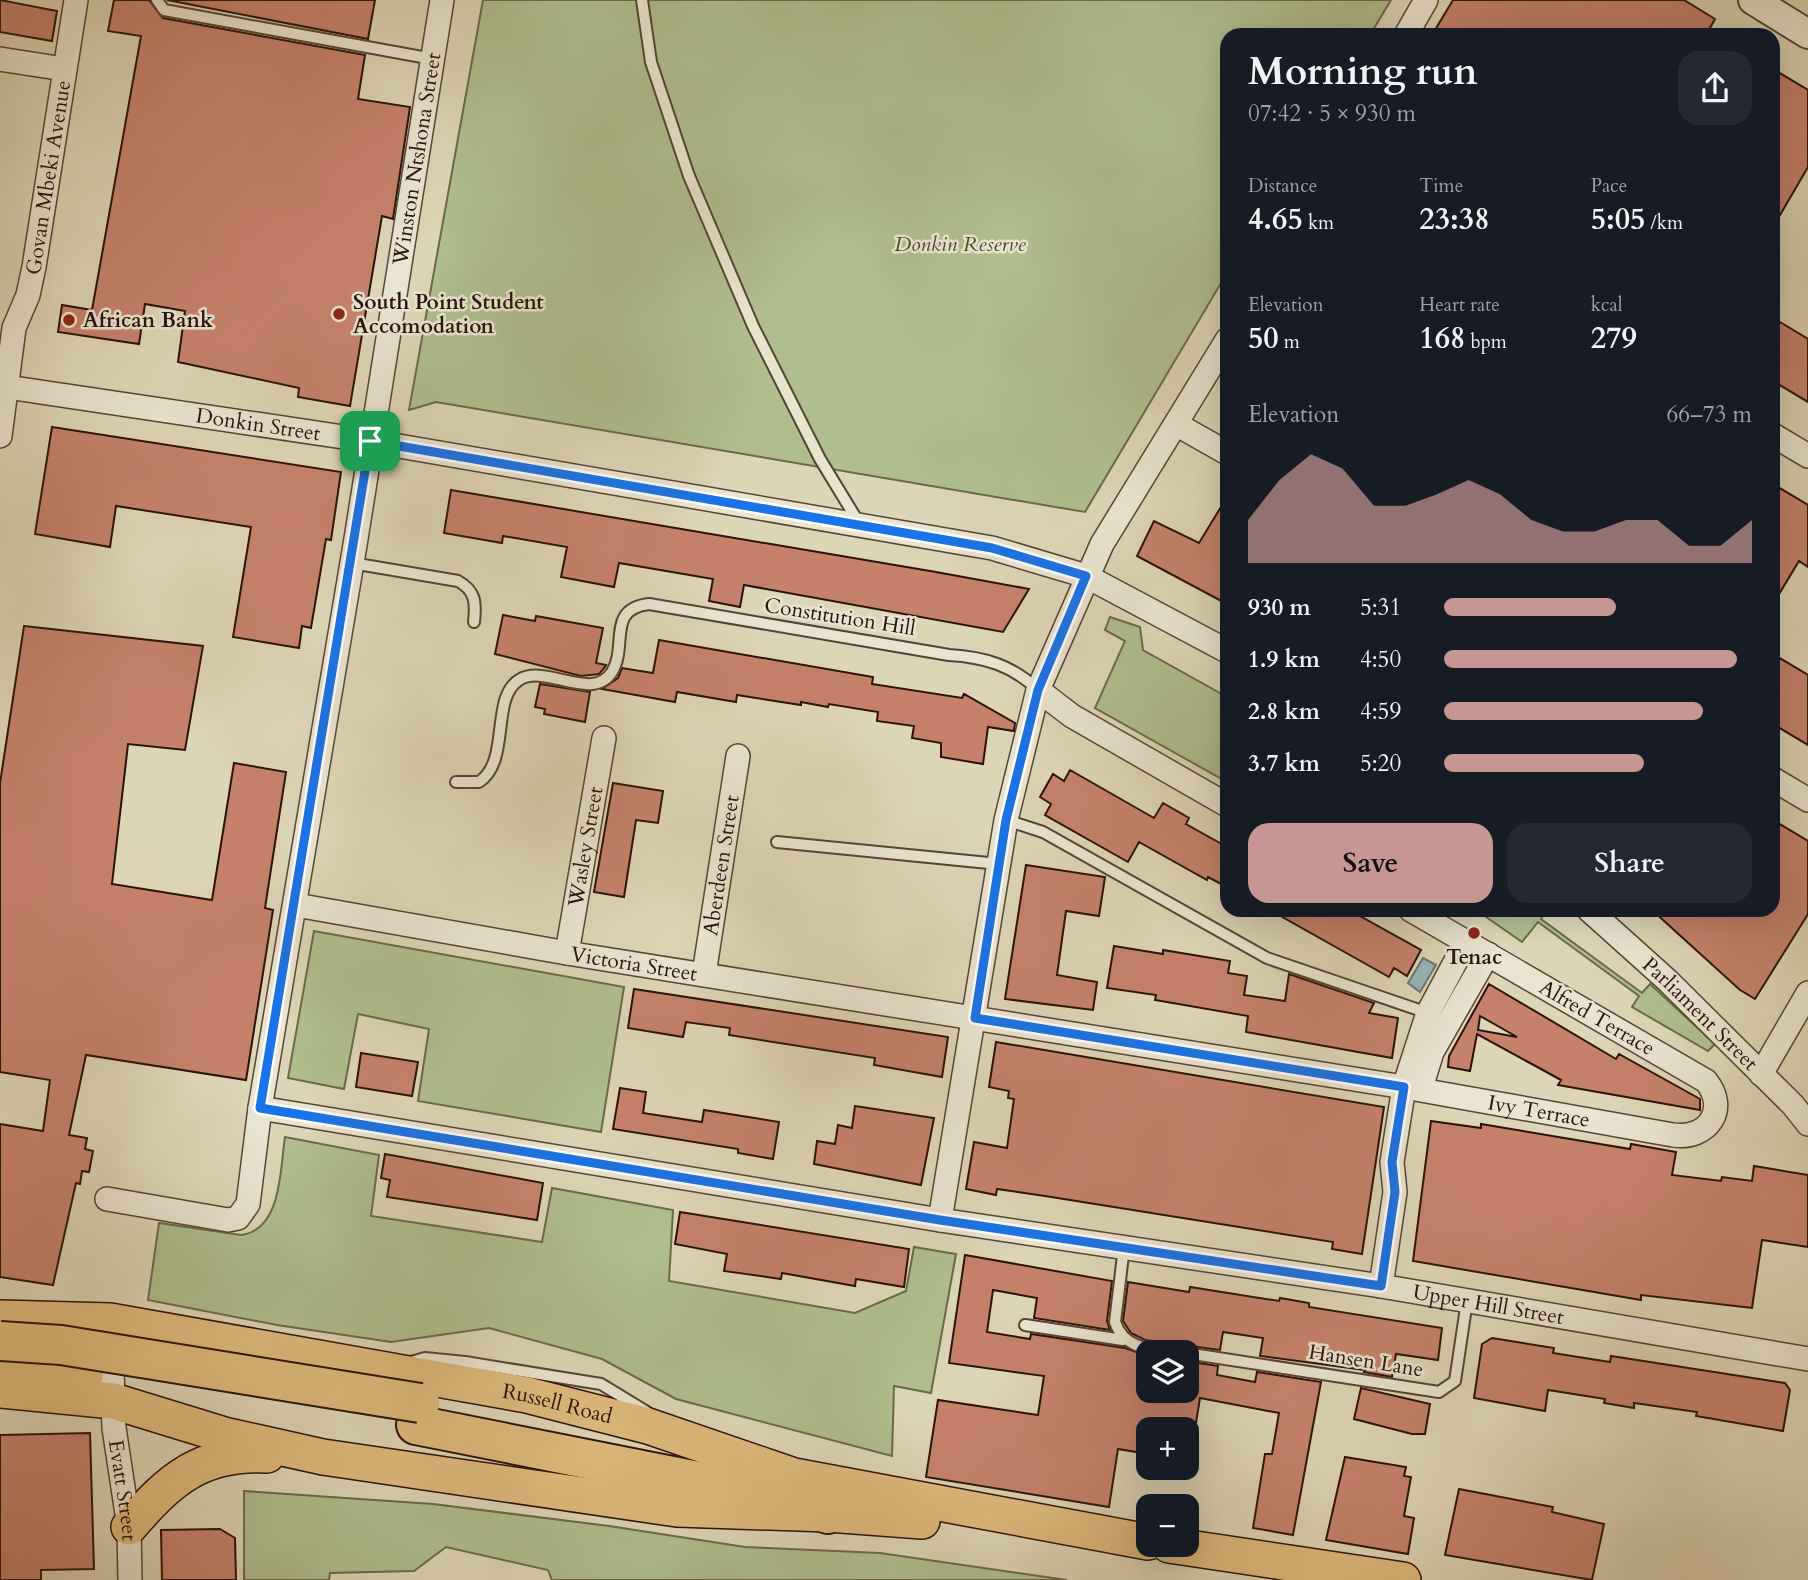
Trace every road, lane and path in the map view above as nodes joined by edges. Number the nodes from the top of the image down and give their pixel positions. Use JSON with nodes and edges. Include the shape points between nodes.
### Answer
{"nodes":[{"id":1,"x":76,"y":0,"type":"edge"},
{"id":2,"x":157,"y":0,"type":"edge"},
{"id":3,"x":442,"y":0,"type":"edge"},
{"id":4,"x":642,"y":0,"type":"edge"},
{"id":5,"x":1426,"y":0,"type":"edge"},
{"id":6,"x":1753,"y":0,"type":"edge"},
{"id":7,"x":1410,"y":28,"type":"edge"},
{"id":8,"x":1808,"y":34,"type":"edge"},
{"id":9,"x":0,"y":58,"type":"edge"},
{"id":10,"x":433,"y":59,"type":"junction"},
{"id":11,"x":64,"y":69,"type":"junction"},
{"id":12,"x":1220,"y":352,"type":"edge"},
{"id":13,"x":7,"y":387,"type":"junction"},
{"id":14,"x":1176,"y":424,"type":"junction"},
{"id":15,"x":0,"y":436,"type":"edge"},
{"id":16,"x":1780,"y":439,"type":"edge"},
{"id":17,"x":370,"y":441,"type":"junction"},
{"id":18,"x":1220,"y":449,"type":"edge"},
{"id":19,"x":1808,"y":456,"type":"edge"},
{"id":20,"x":860,"y":526,"type":"junction"},
{"id":21,"x":352,"y":563,"type":"junction"},
{"id":22,"x":1086,"y":576,"type":"junction"},
{"id":23,"x":474,"y":622,"type":"dead end"},
{"id":24,"x":1220,"y":647,"type":"edge"},
{"id":25,"x":1038,"y":690,"type":"junction"},
{"id":26,"x":604,"y":738,"type":"dead end"},
{"id":27,"x":738,"y":756,"type":"dead end"},
{"id":28,"x":456,"y":782,"type":"dead end"},
{"id":29,"x":1780,"y":783,"type":"edge"},
{"id":30,"x":1808,"y":800,"type":"edge"},
{"id":31,"x":1220,"y":801,"type":"edge"},
{"id":32,"x":1006,"y":820,"type":"junction"},
{"id":33,"x":777,"y":842,"type":"dead end"},
{"id":34,"x":999,"y":864,"type":"junction"},
{"id":35,"x":296,"y":905,"type":"junction"},
{"id":36,"x":1423,"y":917,"type":"edge"},
{"id":37,"x":1597,"y":917,"type":"edge"},
{"id":38,"x":1466,"y":942,"type":"junction"},
{"id":39,"x":567,"y":953,"type":"junction"},
{"id":40,"x":1488,"y":954,"type":"junction"},
{"id":41,"x":704,"y":974,"type":"junction"},
{"id":42,"x":1808,"y":993,"type":"edge"},
{"id":43,"x":1428,"y":1013,"type":"junction"},
{"id":44,"x":975,"y":1018,"type":"junction"},
{"id":45,"x":1761,"y":1073,"type":"junction"},
{"id":46,"x":1412,"y":1088,"type":"junction"},
{"id":47,"x":260,"y":1108,"type":"junction"},
{"id":48,"x":1800,"y":1110,"type":"edge"},
{"id":49,"x":1808,"y":1124,"type":"edge"},
{"id":50,"x":1673,"y":1135,"type":"joint"},
{"id":51,"x":107,"y":1199,"type":"dead end"},
{"id":52,"x":940,"y":1220,"type":"junction"},
{"id":53,"x":1124,"y":1246,"type":"junction"},
{"id":54,"x":1381,"y":1286,"type":"junction"},
{"id":55,"x":1467,"y":1301,"type":"junction"},
{"id":56,"x":0,"y":1318,"type":"edge"},
{"id":57,"x":110,"y":1321,"type":"junction"},
{"id":58,"x":1025,"y":1325,"type":"dead end"},
{"id":59,"x":1123,"y":1340,"type":"junction"},
{"id":60,"x":0,"y":1341,"type":"edge"},
{"id":61,"x":1136,"y":1346,"type":"edge"},
{"id":62,"x":1807,"y":1352,"type":"edge"},
{"id":63,"x":1199,"y":1355,"type":"edge"},
{"id":64,"x":0,"y":1362,"type":"edge"},
{"id":65,"x":84,"y":1373,"type":"junction"},
{"id":66,"x":0,"y":1379,"type":"edge"},
{"id":67,"x":0,"y":1390,"type":"edge"},
{"id":68,"x":113,"y":1401,"type":"junction"},
{"id":69,"x":418,"y":1414,"type":"junction"},
{"id":70,"x":323,"y":1457,"type":"junction"},
{"id":71,"x":794,"y":1476,"type":"junction"},
{"id":72,"x":828,"y":1514,"type":"junction"},
{"id":73,"x":129,"y":1527,"type":"junction"},
{"id":74,"x":1107,"y":1536,"type":"junction"},
{"id":75,"x":1136,"y":1540,"type":"edge"},
{"id":76,"x":1199,"y":1549,"type":"edge"},
{"id":77,"x":130,"y":1580,"type":"edge"},
{"id":78,"x":1403,"y":1580,"type":"edge"}],
"edges":[{"from":1,"to":11,"type":"street","name":"Govan Mbeki Avenue"},
{"from":2,"to":10,"type":"lane","via":[[164,10]]},
{"from":3,"to":10,"type":"street","name":"Winston Ntshona Street"},
{"from":4,"to":20,"type":"lane","via":[[655,75],[693,188],[753,326],[820,459]]},
{"from":5,"to":7,"type":"street"},
{"from":6,"to":8,"type":"street"},
{"from":9,"to":11,"type":"street"},
{"from":10,"to":17,"type":"street","name":"Winston Ntshona Street"},
{"from":11,"to":13,"type":"street","name":"Govan Mbeki Avenue","via":[[34,267],[14,328]]},
{"from":12,"to":14,"type":"street"},
{"from":13,"to":15,"type":"street","name":"Govan Mbeki Avenue"},
{"from":13,"to":17,"type":"street","name":"Donkin Street"},
{"from":14,"to":18,"type":"street"},
{"from":14,"to":22,"type":"street"},
{"from":16,"to":19,"type":"street"},
{"from":17,"to":20,"type":"street","name":"Donkin Street"},
{"from":17,"to":21,"type":"street","name":"Winston Ntshona Street"},
{"from":20,"to":22,"type":"street","name":"Donkin Street","via":[[992,548]]},
{"from":21,"to":23,"type":"lane","via":[[458,581],[472,591]]},
{"from":21,"to":35,"type":"street","name":"Winston Ntshona Street"},
{"from":22,"to":24,"type":"street"},
{"from":22,"to":25,"type":"street"},
{"from":25,"to":28,"type":"lane","name":"Constitution Hill","via":[[1019,672],[977,656],[649,604],[628,610],[623,618],[610,675],[602,682],[529,676],[519,680],[506,701],[493,768],[479,782]]},
{"from":25,"to":31,"type":"street","via":[[1072,716]]},
{"from":25,"to":32,"type":"street"},
{"from":26,"to":39,"type":"street","name":"Wasley Street"},
{"from":27,"to":41,"type":"street","name":"Aberdeen Street"},
{"from":29,"to":30,"type":"street"},
{"from":32,"to":34,"type":"street"},
{"from":32,"to":43,"type":"lane","via":[[1043,832],[1266,958]]},
{"from":33,"to":34,"type":"lane"},
{"from":34,"to":44,"type":"street"},
{"from":35,"to":39,"type":"street","name":"Victoria Street"},
{"from":35,"to":47,"type":"street","name":"Winston Ntshona Street"},
{"from":36,"to":38,"type":"street","name":"Alfred Terrace"},
{"from":37,"to":45,"type":"street","name":"Parliament Street"},
{"from":38,"to":40,"type":"street","name":"Alfred Terrace"},
{"from":38,"to":43,"type":"street"},
{"from":39,"to":41,"type":"street","name":"Victoria Street"},
{"from":40,"to":46,"type":"street"},
{"from":40,"to":50,"type":"street","name":"Alfred Terrace","via":[[1706,1081],[1715,1092],[1714,1115],[1693,1135]]},
{"from":41,"to":44,"type":"street","name":"Victoria Street"},
{"from":42,"to":45,"type":"street"},
{"from":43,"to":46,"type":"street"},
{"from":44,"to":46,"type":"street","name":"Victoria Street"},
{"from":44,"to":52,"type":"street"},
{"from":45,"to":48,"type":"street","name":"Parliament Street"},
{"from":46,"to":50,"type":"street","name":"Ivy Terrace"},
{"from":46,"to":54,"type":"street","via":[[1392,1162],[1395,1192]]},
{"from":47,"to":51,"type":"street","name":"Winston Ntshona Street","via":[[248,1204],[238,1218],[211,1218]]},
{"from":47,"to":52,"type":"street","name":"Upper Hill Street"},
{"from":48,"to":49,"type":"street","name":"Parliament Street"},
{"from":52,"to":53,"type":"street","name":"Upper Hill Street"},
{"from":53,"to":54,"type":"street","name":"Upper Hill Street"},
{"from":53,"to":59,"type":"lane","via":[[1115,1322]]},
{"from":54,"to":55,"type":"street","name":"Upper Hill Street"},
{"from":55,"to":62,"type":"street","name":"Upper Hill Street"},
{"from":55,"to":63,"type":"lane","name":"Hansen Lane","via":[[1455,1381],[1439,1392]]},
{"from":56,"to":57,"type":"main road","name":"Russell Road"},
{"from":57,"to":68,"type":"street","name":"Evatt Street"},
{"from":57,"to":71,"type":"main road","name":"Russell Road","via":[[527,1395],[648,1426]]},
{"from":58,"to":59,"type":"lane","name":"Hansen Lane"},
{"from":59,"to":61,"type":"lane","name":"Hansen Lane"},
{"from":60,"to":69,"type":"highway","bridge":true,"via":[[61,1345]]},
{"from":64,"to":65,"type":"highway"},
{"from":65,"to":66,"type":"highway"},
{"from":65,"to":69,"type":"highway"},
{"from":67,"to":68,"type":"main road","name":"Russell Road"},
{"from":68,"to":70,"type":"main road","name":"Russell Road","via":[[224,1435]]},
{"from":68,"to":73,"type":"street","name":"Evatt Street"},
{"from":69,"to":71,"type":"highway"},
{"from":69,"to":72,"type":"highway","via":[[763,1494]]},
{"from":70,"to":72,"type":"main road","name":"Russell Road","via":[[677,1509]]},
{"from":70,"to":73,"type":"main road","via":[[255,1454],[194,1466],[153,1498]]},
{"from":71,"to":74,"type":"main road","name":"Russell Road"},
{"from":72,"to":74,"type":"main road","name":"Russell Road"},
{"from":73,"to":77,"type":"street","name":"Evatt Street"},
{"from":74,"to":75,"type":"main road","name":"Russell Road"},
{"from":76,"to":78,"type":"main road"}]}
